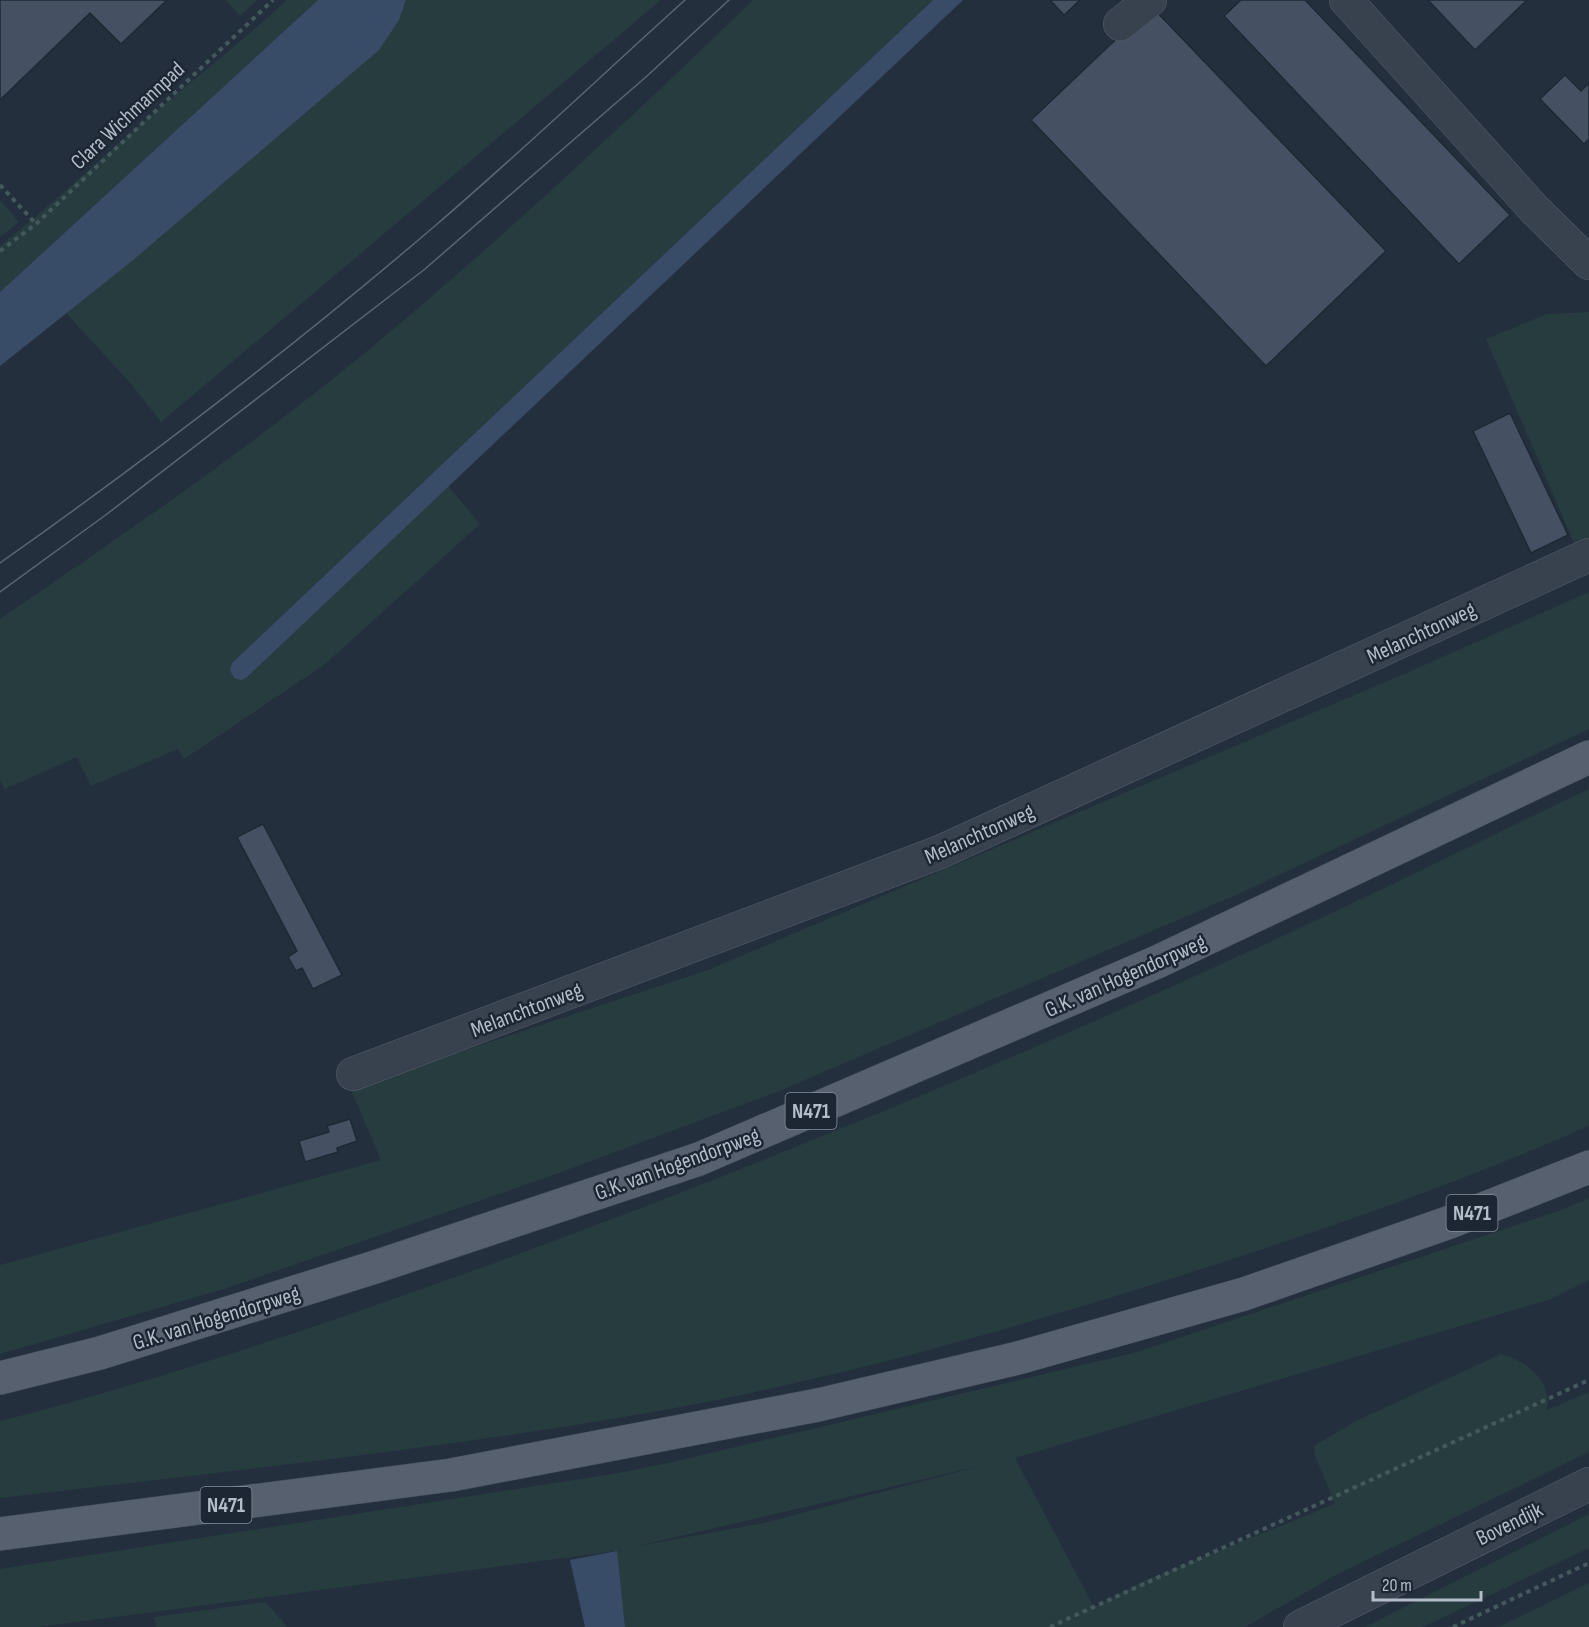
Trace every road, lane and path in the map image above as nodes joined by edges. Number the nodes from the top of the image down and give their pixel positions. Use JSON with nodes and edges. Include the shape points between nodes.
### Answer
{"nodes":[{"id":1,"x":273,"y":0,"type":"edge"},
{"id":2,"x":1150,"y":0,"type":"edge"},
{"id":3,"x":1346,"y":0,"type":"edge"},
{"id":4,"x":1120,"y":24,"type":"dead end"},
{"id":5,"x":0,"y":185,"type":"edge"},
{"id":6,"x":36,"y":224,"type":"junction"},
{"id":7,"x":0,"y":251,"type":"edge"},
{"id":8,"x":1589,"y":263,"type":"edge"},
{"id":9,"x":1589,"y":555,"type":"edge"},
{"id":10,"x":1589,"y":757,"type":"edge"},
{"id":11,"x":353,"y":1074,"type":"dead end"},
{"id":12,"x":1589,"y":1167,"type":"edge"},
{"id":13,"x":0,"y":1378,"type":"edge"},
{"id":14,"x":1589,"y":1380,"type":"edge"},
{"id":15,"x":1589,"y":1484,"type":"edge"},
{"id":16,"x":0,"y":1534,"type":"edge"},
{"id":17,"x":1589,"y":1563,"type":"edge"},
{"id":18,"x":1050,"y":1627,"type":"edge"},
{"id":19,"x":1300,"y":1627,"type":"edge"},
{"id":20,"x":1453,"y":1627,"type":"edge"}],
"edges":[{"from":1,"to":6,"type":"path","name":"Clara Wichmannpad"},
{"from":2,"to":4,"type":"street"},
{"from":3,"to":8,"type":"street","via":[[1535,210]]},
{"from":5,"to":6,"type":"path"},
{"from":6,"to":7,"type":"path","name":"Clara Wichmannpad"},
{"from":9,"to":11,"type":"street","name":"Melanchtonweg","via":[[940,852]]},
{"from":10,"to":13,"type":"main road","name":"G.K. van Hogendorpweg","number":"N471","via":[[1157,962],[699,1159],[372,1268],[100,1353]]},
{"from":12,"to":16,"type":"main road","number":"N471","via":[[1450,1222],[1244,1293],[1018,1358],[818,1405],[451,1475]]},
{"from":14,"to":18,"type":"path"},
{"from":15,"to":19,"type":"street","name":"Bovendijk"},
{"from":17,"to":20,"type":"path"}]}
